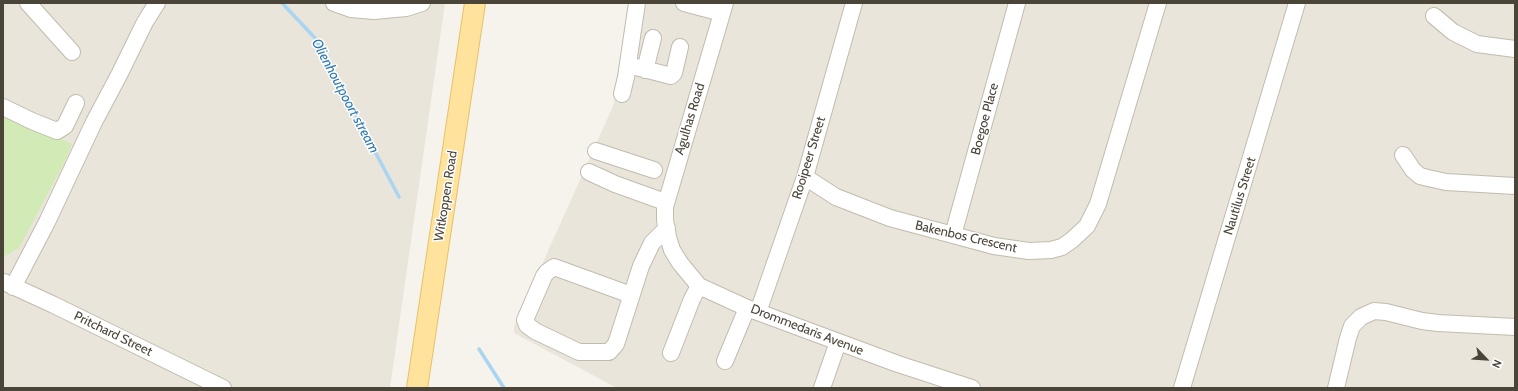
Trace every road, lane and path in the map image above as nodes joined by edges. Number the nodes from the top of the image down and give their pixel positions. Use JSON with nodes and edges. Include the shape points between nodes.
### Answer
{"nodes":[{"id":1,"x":28,"y":3,"type":"edge"},
{"id":2,"x":157,"y":3,"type":"edge"},
{"id":3,"x":334,"y":3,"type":"edge"},
{"id":4,"x":422,"y":3,"type":"edge"},
{"id":5,"x":475,"y":3,"type":"edge"},
{"id":6,"x":637,"y":3,"type":"edge"},
{"id":7,"x":686,"y":3,"type":"edge"},
{"id":8,"x":854,"y":3,"type":"edge"},
{"id":9,"x":1017,"y":3,"type":"edge"},
{"id":10,"x":1158,"y":3,"type":"edge"},
{"id":11,"x":1297,"y":3,"type":"edge"},
{"id":12,"x":721,"y":6,"type":"edge"},
{"id":13,"x":1434,"y":16,"type":"dead end"},
{"id":14,"x":653,"y":38,"type":"dead end"},
{"id":15,"x":680,"y":47,"type":"dead end"},
{"id":16,"x":1515,"y":49,"type":"edge"},
{"id":17,"x":72,"y":52,"type":"dead end"},
{"id":18,"x":628,"y":65,"type":"junction"},
{"id":19,"x":645,"y":70,"type":"junction"},
{"id":20,"x":622,"y":94,"type":"dead end"},
{"id":21,"x":76,"y":103,"type":"dead end"},
{"id":22,"x":3,"y":107,"type":"edge"},
{"id":23,"x":596,"y":151,"type":"dead end"},
{"id":24,"x":1403,"y":155,"type":"dead end"},
{"id":25,"x":623,"y":159,"type":"junction"},
{"id":26,"x":654,"y":170,"type":"dead end"},
{"id":27,"x":589,"y":172,"type":"dead end"},
{"id":28,"x":805,"y":177,"type":"junction"},
{"id":29,"x":615,"y":184,"type":"junction"},
{"id":30,"x":1515,"y":186,"type":"edge"},
{"id":31,"x":666,"y":202,"type":"junction"},
{"id":32,"x":668,"y":232,"type":"junction"},
{"id":33,"x":952,"y":235,"type":"junction"},
{"id":34,"x":8,"y":284,"type":"edge"},
{"id":35,"x":699,"y":286,"type":"junction"},
{"id":36,"x":631,"y":295,"type":"junction"},
{"id":37,"x":753,"y":310,"type":"junction"},
{"id":38,"x":1515,"y":327,"type":"edge"},
{"id":39,"x":838,"y":342,"type":"junction"},
{"id":40,"x":671,"y":353,"type":"dead end"},
{"id":41,"x":725,"y":361,"type":"dead end"},
{"id":42,"x":223,"y":388,"type":"edge"},
{"id":43,"x":417,"y":388,"type":"edge"},
{"id":44,"x":822,"y":388,"type":"edge"},
{"id":45,"x":972,"y":388,"type":"edge"},
{"id":46,"x":1182,"y":388,"type":"edge"},
{"id":47,"x":1336,"y":388,"type":"edge"}],
"edges":[{"from":1,"to":17,"type":"street"},
{"from":2,"to":34,"type":"street","via":[[94,122],[47,222]]},
{"from":3,"to":4,"type":"street","via":[[351,9],[374,11],[406,8]]},
{"from":5,"to":43,"type":"main road","name":"Witkoppen Road"},
{"from":6,"to":18,"type":"street"},
{"from":7,"to":12,"type":"street"},
{"from":8,"to":28,"type":"street","name":"Rooipeer Street"},
{"from":9,"to":33,"type":"street","name":"Boegoe Place"},
{"from":10,"to":33,"type":"street","name":"Bakenbos Crescent","via":[[1098,204],[1086,226],[1062,247],[1038,251],[994,246]]},
{"from":11,"to":46,"type":"street","name":"Nautilus Street"},
{"from":12,"to":31,"type":"street","name":"Agulhas Road"},
{"from":13,"to":16,"type":"street","via":[[1453,32],[1478,44]]},
{"from":14,"to":19,"type":"street"},
{"from":15,"to":19,"type":"street","via":[[673,74],[668,76]]},
{"from":18,"to":19,"type":"street"},
{"from":18,"to":20,"type":"street"},
{"from":21,"to":22,"type":"street","via":[[65,126],[57,131]]},
{"from":23,"to":25,"type":"street"},
{"from":24,"to":30,"type":"street","via":[[1420,176],[1446,182]]},
{"from":25,"to":26,"type":"street"},
{"from":25,"to":29,"type":"street"},
{"from":27,"to":29,"type":"street"},
{"from":28,"to":33,"type":"street","name":"Bakenbos Crescent","via":[[836,197],[867,210]]},
{"from":28,"to":37,"type":"street","name":"Rooipeer Street"},
{"from":29,"to":31,"type":"street"},
{"from":31,"to":32,"type":"street","name":"Agulhas Road","via":[[665,220]]},
{"from":32,"to":35,"type":"street","name":"Drommedaris Avenue","via":[[672,250]]},
{"from":32,"to":36,"type":"street","via":[[652,243]]},
{"from":34,"to":42,"type":"street","name":"Pritchard Street"},
{"from":35,"to":37,"type":"street","name":"Drommedaris Avenue"},
{"from":35,"to":40,"type":"street"},
{"from":36,"to":36,"type":"street","via":[[616,344],[609,352],[579,352],[535,331],[525,320],[544,276],[554,267]]},
{"from":37,"to":39,"type":"street","name":"Drommedaris Avenue"},
{"from":37,"to":41,"type":"street","name":"Rooipeer Street"},
{"from":38,"to":47,"type":"street","via":[[1438,323],[1374,311],[1361,317],[1352,326]]},
{"from":39,"to":44,"type":"street"},
{"from":39,"to":45,"type":"street","name":"Drommedaris Avenue"}]}
